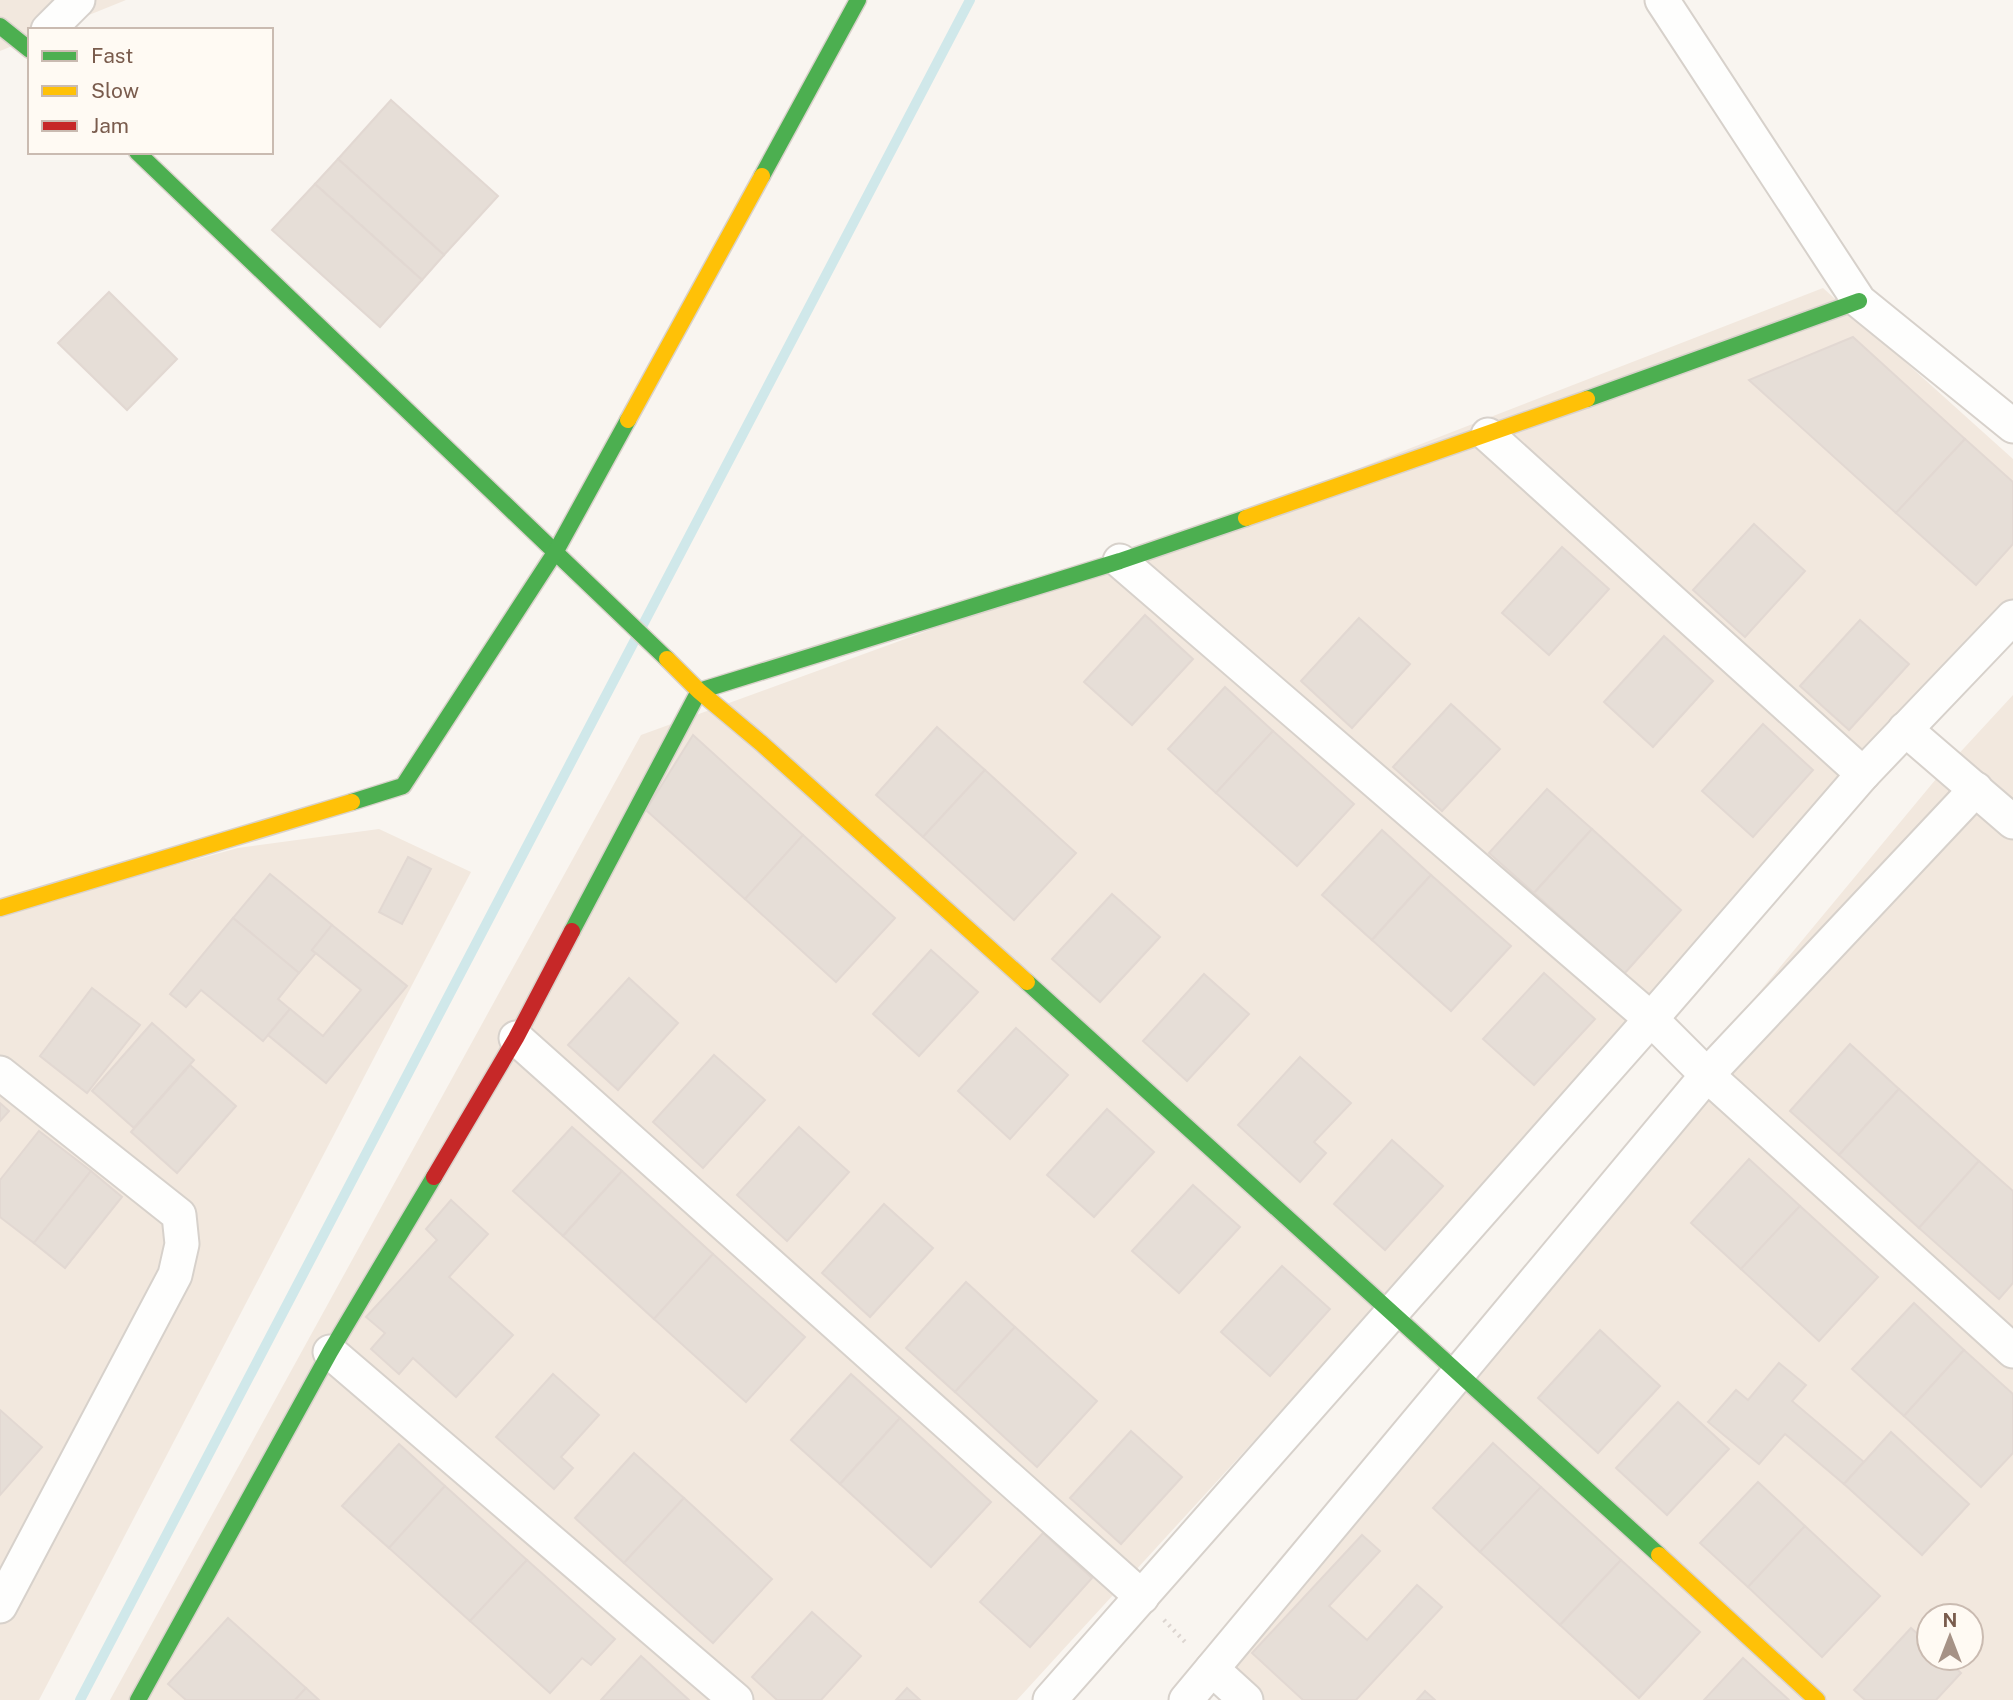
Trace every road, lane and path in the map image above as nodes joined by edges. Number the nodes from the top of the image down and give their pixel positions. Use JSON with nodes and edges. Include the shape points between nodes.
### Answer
{"nodes":[{"id":1,"x":78,"y":0,"type":"edge"},
{"id":2,"x":858,"y":0,"type":"edge"},
{"id":3,"x":1662,"y":0,"type":"edge"},
{"id":4,"x":0,"y":26,"type":"edge"},
{"id":5,"x":50,"y":28,"type":"edge"},
{"id":6,"x":28,"y":47,"type":"edge"},
{"id":7,"x":139,"y":154,"type":"edge"},
{"id":8,"x":1859,"y":301,"type":"junction"},
{"id":9,"x":2013,"y":426,"type":"edge"},
{"id":10,"x":1488,"y":435,"type":"junction"},
{"id":11,"x":556,"y":551,"type":"junction"},
{"id":12,"x":1120,"y":561,"type":"junction"},
{"id":13,"x":2013,"y":617,"type":"edge"},
{"id":14,"x":699,"y":691,"type":"junction"},
{"id":15,"x":1905,"y":729,"type":"junction"},
{"id":16,"x":1863,"y":774,"type":"junction"},
{"id":17,"x":1976,"y":789,"type":"junction"},
{"id":18,"x":2013,"y":822,"type":"edge"},
{"id":19,"x":0,"y":908,"type":"edge"},
{"id":20,"x":1651,"y":1019,"type":"junction"},
{"id":21,"x":516,"y":1038,"type":"junction"},
{"id":22,"x":0,"y":1073,"type":"edge"},
{"id":23,"x":1707,"y":1075,"type":"junction"},
{"id":24,"x":1393,"y":1312,"type":"junction"},
{"id":25,"x":2013,"y":1351,"type":"edge"},
{"id":26,"x":330,"y":1352,"type":"junction"},
{"id":27,"x":1457,"y":1373,"type":"junction"},
{"id":28,"x":4,"y":1588,"type":"edge"},
{"id":29,"x":1142,"y":1597,"type":"junction"},
{"id":30,"x":1212,"y":1670,"type":"junction"},
{"id":31,"x":140,"y":1699,"type":"edge"},
{"id":32,"x":736,"y":1700,"type":"edge"},
{"id":33,"x":1050,"y":1700,"type":"edge"},
{"id":34,"x":1186,"y":1700,"type":"edge"},
{"id":35,"x":1246,"y":1700,"type":"edge"},
{"id":36,"x":1817,"y":1700,"type":"edge"}],
"edges":[{"from":1,"to":5,"type":"street"},
{"from":2,"to":11,"type":"street"},
{"from":3,"to":8,"type":"street"},
{"from":4,"to":6,"type":"street"},
{"from":7,"to":11,"type":"street"},
{"from":8,"to":9,"type":"street"},
{"from":8,"to":10,"type":"street"},
{"from":10,"to":12,"type":"street"},
{"from":10,"to":16,"type":"street"},
{"from":11,"to":14,"type":"street"},
{"from":11,"to":19,"type":"street","via":[[403,786]]},
{"from":12,"to":14,"type":"street"},
{"from":12,"to":20,"type":"street"},
{"from":13,"to":15,"type":"street"},
{"from":14,"to":21,"type":"street"},
{"from":14,"to":24,"type":"street"},
{"from":15,"to":16,"type":"street"},
{"from":15,"to":17,"type":"street"},
{"from":16,"to":20,"type":"street"},
{"from":17,"to":18,"type":"street"},
{"from":17,"to":23,"type":"street"},
{"from":20,"to":23,"type":"street"},
{"from":20,"to":24,"type":"street"},
{"from":21,"to":26,"type":"street"},
{"from":21,"to":29,"type":"street"},
{"from":22,"to":28,"type":"street","via":[[179,1215],[182,1244],[175,1275]]},
{"from":23,"to":25,"type":"street"},
{"from":23,"to":27,"type":"street"},
{"from":24,"to":27,"type":"street"},
{"from":24,"to":29,"type":"street"},
{"from":26,"to":31,"type":"street"},
{"from":26,"to":32,"type":"street"},
{"from":27,"to":30,"type":"street"},
{"from":27,"to":36,"type":"street"},
{"from":29,"to":30,"type":"path"},
{"from":29,"to":33,"type":"street"},
{"from":30,"to":34,"type":"street"},
{"from":30,"to":35,"type":"street"}]}
